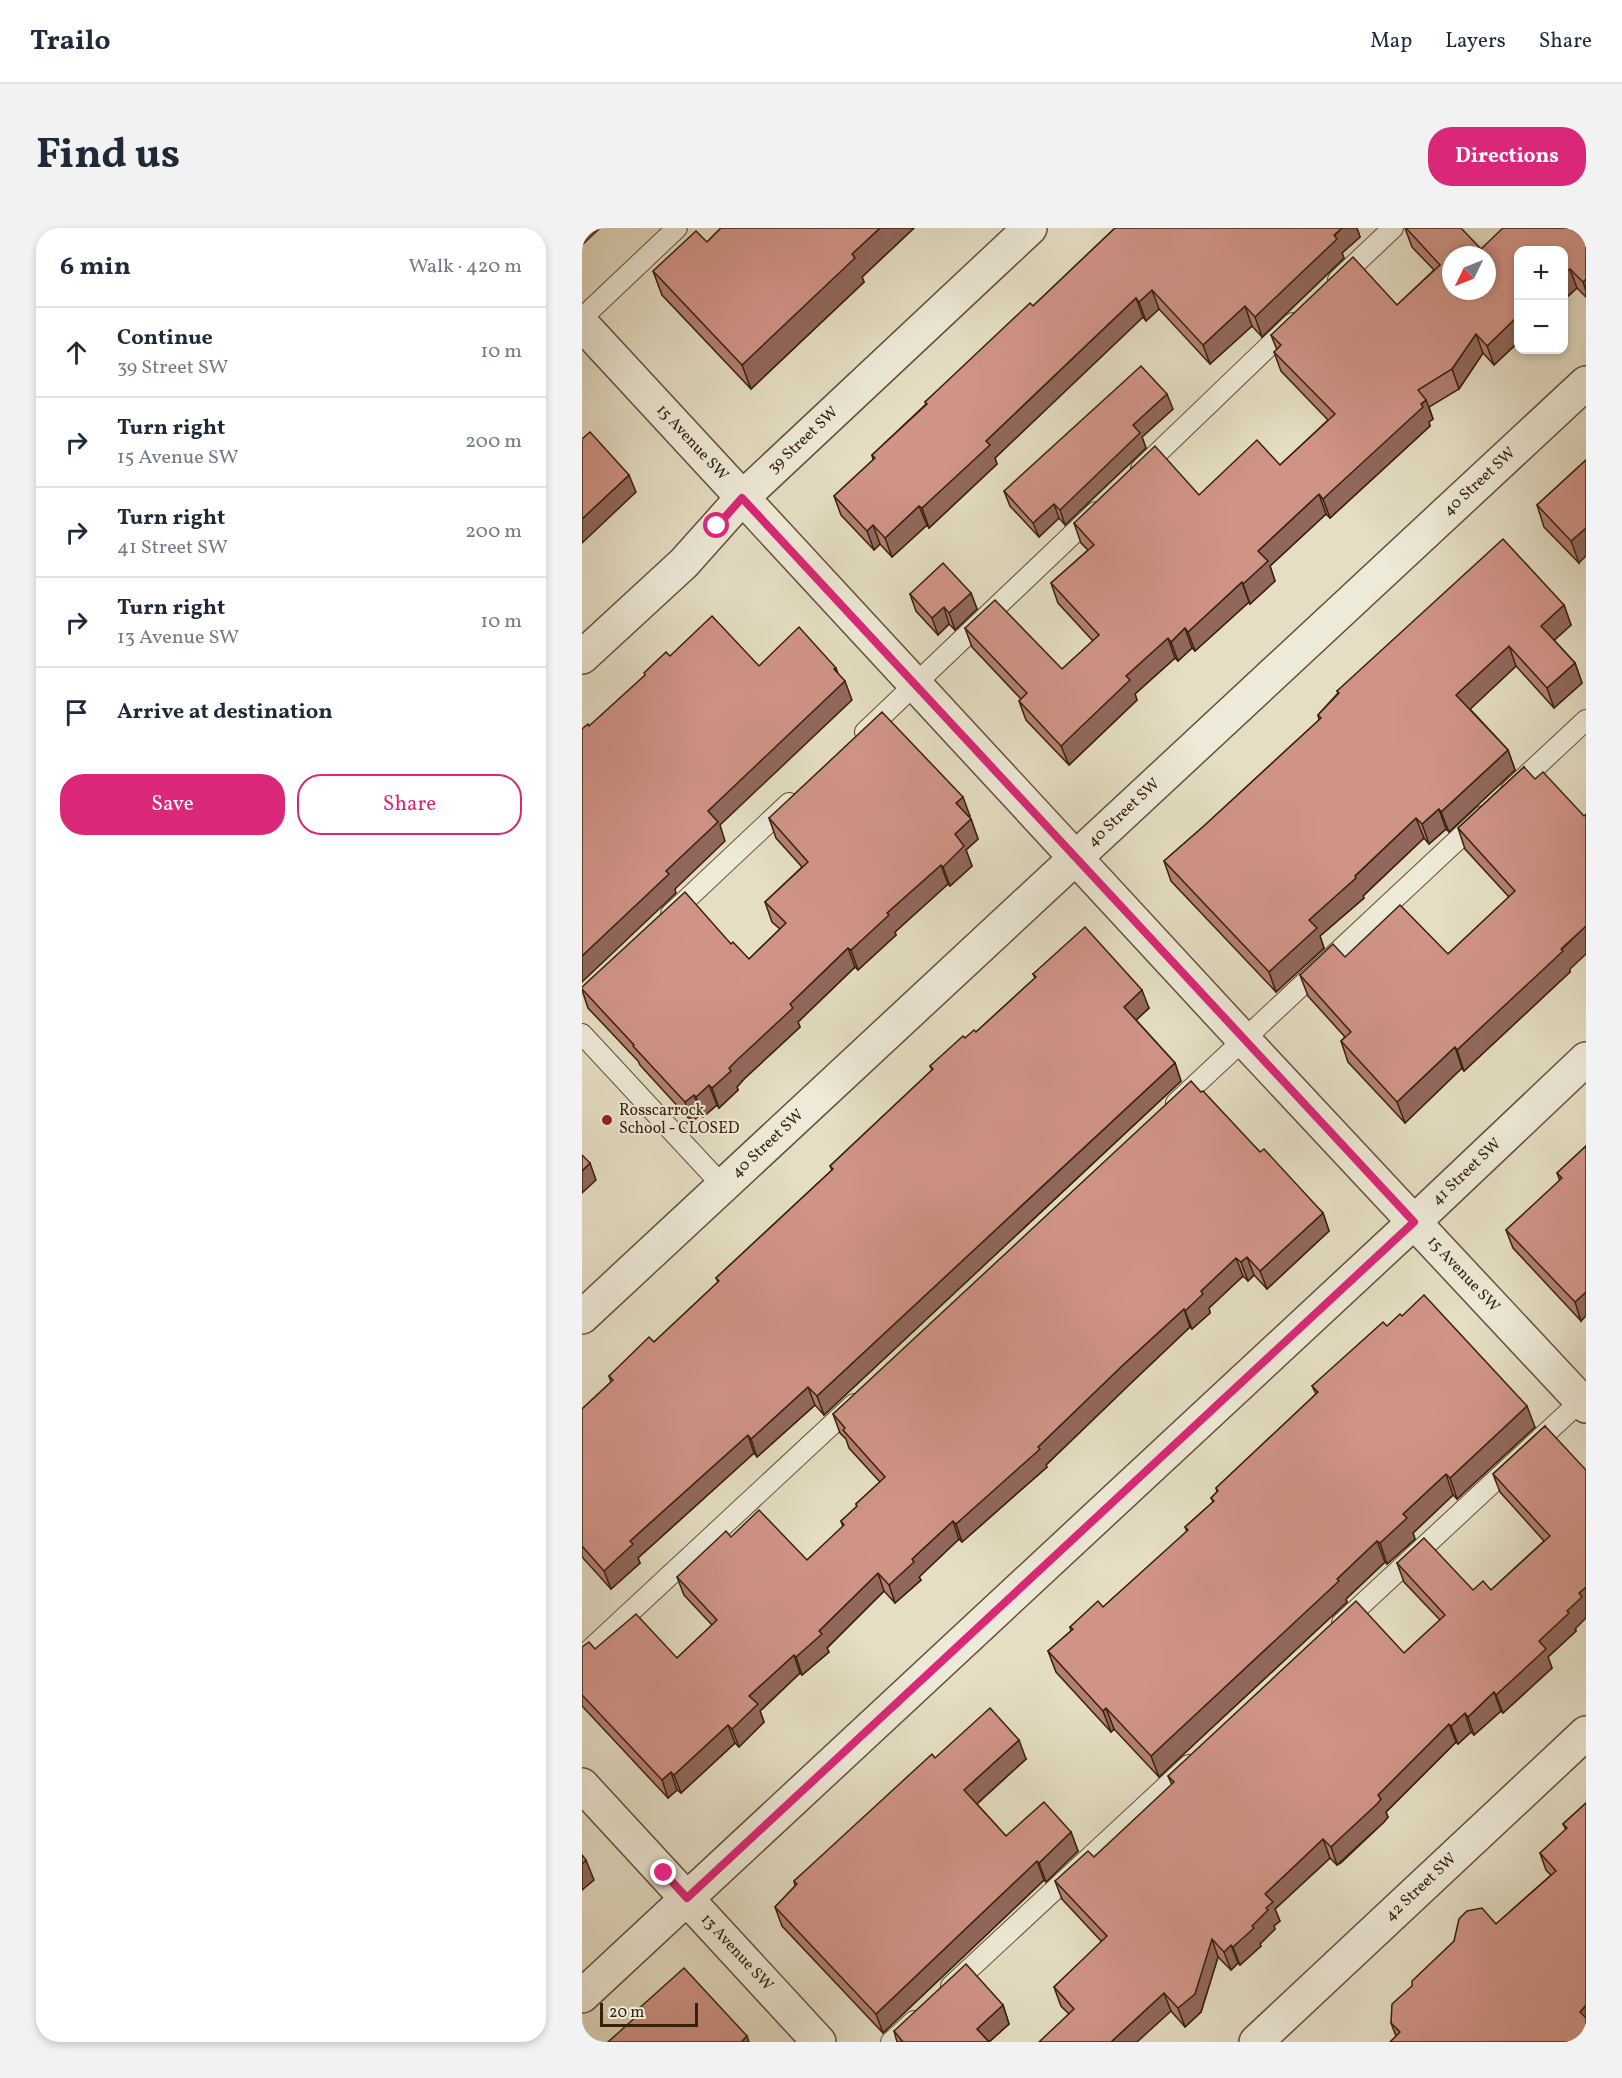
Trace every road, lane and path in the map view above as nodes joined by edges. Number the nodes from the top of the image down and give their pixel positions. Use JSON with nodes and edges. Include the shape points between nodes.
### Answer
{"nodes":[{"id":1,"x":677,"y":228,"type":"edge"},
{"id":2,"x":1030,"y":228,"type":"edge"},
{"id":3,"x":1393,"y":228,"type":"edge"},
{"id":4,"x":1324,"y":294,"type":"edge"},
{"id":5,"x":1307,"y":310,"type":"edge"},
{"id":6,"x":582,"y":318,"type":"edge"},
{"id":7,"x":582,"y":324,"type":"edge"},
{"id":8,"x":1586,"y":383,"type":"edge"},
{"id":9,"x":1125,"y":484,"type":"edge"},
{"id":10,"x":742,"y":498,"type":"junction"},
{"id":11,"x":1108,"y":500,"type":"edge"},
{"id":12,"x":582,"y":657,"type":"edge"},
{"id":13,"x":915,"y":685,"type":"junction"},
{"id":14,"x":1586,"y":720,"type":"edge"},
{"id":15,"x":853,"y":743,"type":"edge"},
{"id":16,"x":801,"y":793,"type":"edge"},
{"id":17,"x":1075,"y":857,"type":"junction"},
{"id":18,"x":661,"y":924,"type":"edge"},
{"id":19,"x":582,"y":1034,"type":"edge"},
{"id":20,"x":1244,"y":1040,"type":"junction"},
{"id":21,"x":1586,"y":1059,"type":"edge"},
{"id":22,"x":1166,"y":1114,"type":"edge"},
{"id":23,"x":722,"y":1185,"type":"junction"},
{"id":24,"x":1414,"y":1222,"type":"junction"},
{"id":25,"x":582,"y":1317,"type":"edge"},
{"id":26,"x":869,"y":1389,"type":"edge"},
{"id":27,"x":1584,"y":1400,"type":"edge"},
{"id":28,"x":1327,"y":1637,"type":"edge"},
{"id":29,"x":582,"y":1657,"type":"edge"},
{"id":30,"x":1586,"y":1733,"type":"edge"},
{"id":31,"x":1205,"y":1750,"type":"edge"},
{"id":32,"x":582,"y":1785,"type":"edge"},
{"id":33,"x":687,"y":1898,"type":"junction"},
{"id":34,"x":582,"y":1995,"type":"edge"},
{"id":35,"x":819,"y":2042,"type":"edge"},
{"id":36,"x":891,"y":2042,"type":"edge"},
{"id":37,"x":1256,"y":2042,"type":"edge"}],
"edges":[{"from":1,"to":6,"type":"lane"},
{"from":2,"to":10,"type":"street","name":"39 Street SW"},
{"from":3,"to":4,"type":"lane"},
{"from":5,"to":9,"type":"lane"},
{"from":7,"to":10,"type":"street","name":"15 Avenue SW"},
{"from":8,"to":17,"type":"street","name":"40 Street SW"},
{"from":10,"to":12,"type":"street","name":"39 Street SW","via":[[684,562]]},
{"from":10,"to":13,"type":"street","name":"15 Avenue SW"},
{"from":11,"to":13,"type":"lane"},
{"from":13,"to":15,"type":"lane"},
{"from":13,"to":17,"type":"street","name":"15 Avenue SW"},
{"from":14,"to":20,"type":"lane"},
{"from":16,"to":18,"type":"lane"},
{"from":17,"to":20,"type":"street","name":"15 Avenue SW"},
{"from":17,"to":23,"type":"street","name":"40 Street SW"},
{"from":19,"to":23,"type":"lane"},
{"from":20,"to":22,"type":"lane"},
{"from":20,"to":24,"type":"street","name":"15 Avenue SW"},
{"from":21,"to":24,"type":"street","name":"41 Street SW"},
{"from":23,"to":25,"type":"street","name":"40 Street SW"},
{"from":24,"to":27,"type":"street","name":"15 Avenue SW"},
{"from":24,"to":33,"type":"street","name":"41 Street SW"},
{"from":26,"to":29,"type":"lane"},
{"from":27,"to":28,"type":"lane"},
{"from":30,"to":37,"type":"street","name":"42 Street SW"},
{"from":31,"to":36,"type":"lane"},
{"from":32,"to":33,"type":"street","name":"13 Avenue SW"},
{"from":33,"to":34,"type":"street","name":"41 Street SW"},
{"from":33,"to":35,"type":"street","name":"13 Avenue SW"}]}
